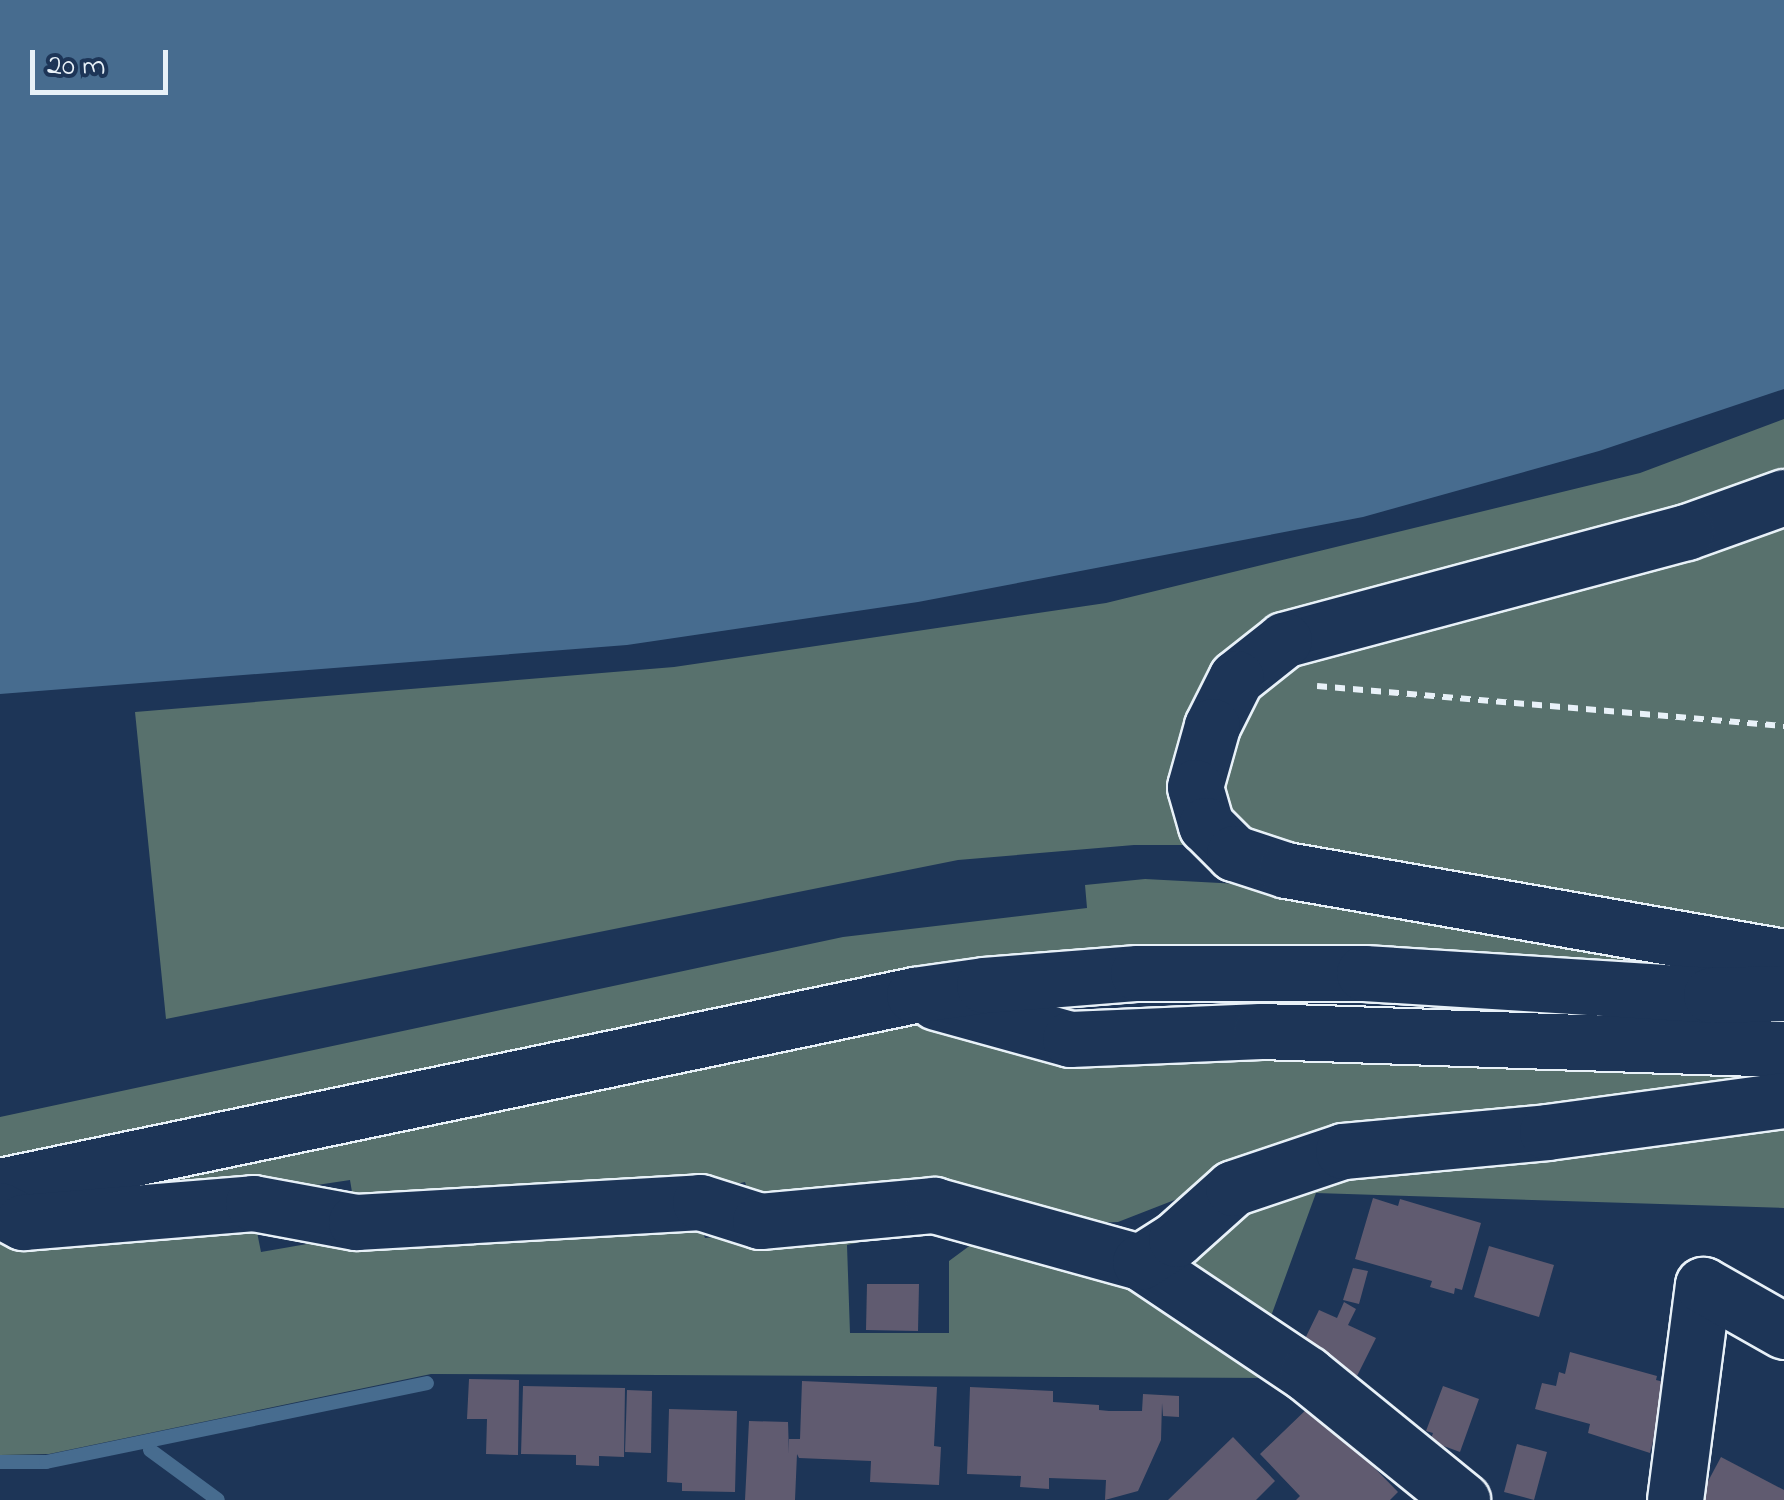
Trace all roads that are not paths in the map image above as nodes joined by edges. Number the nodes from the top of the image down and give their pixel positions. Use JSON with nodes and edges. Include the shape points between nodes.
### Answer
{"nodes":[{"id":1,"x":1784,"y":496,"type":"edge"},
{"id":2,"x":1784,"y":958,"type":"edge"},
{"id":3,"x":1784,"y":993,"type":"edge"},
{"id":4,"x":914,"y":995,"type":"junction"},
{"id":5,"x":1784,"y":1050,"type":"edge"},
{"id":6,"x":1784,"y":1100,"type":"edge"},
{"id":7,"x":0,"y":1186,"type":"edge"},
{"id":8,"x":0,"y":1210,"type":"edge"},
{"id":9,"x":1140,"y":1262,"type":"junction"},
{"id":10,"x":1784,"y":1331,"type":"edge"},
{"id":11,"x":1462,"y":1500,"type":"edge"},
{"id":12,"x":1675,"y":1500,"type":"edge"}],
"edges":[{"from":1,"to":2,"type":"street","via":[[1686,532],[1284,640],[1236,678],[1212,726],[1194,787],[1206,825],[1234,853],[1286,870]]},
{"from":3,"to":4,"type":"street","via":[[1711,995],[1364,974],[1138,973]]},
{"from":4,"to":5,"type":"street","via":[[1070,1040],[1261,1031]]},
{"from":4,"to":7,"type":"street"},
{"from":6,"to":9,"type":"street","via":[[1343,1151],[1233,1188]]},
{"from":8,"to":9,"type":"street","via":[[23,1222],[253,1203],[356,1222],[700,1202],[760,1222],[934,1205]]},
{"from":9,"to":11,"type":"street","via":[[1307,1374]]},
{"from":10,"to":12,"type":"street","via":[[1703,1284]]}]}
